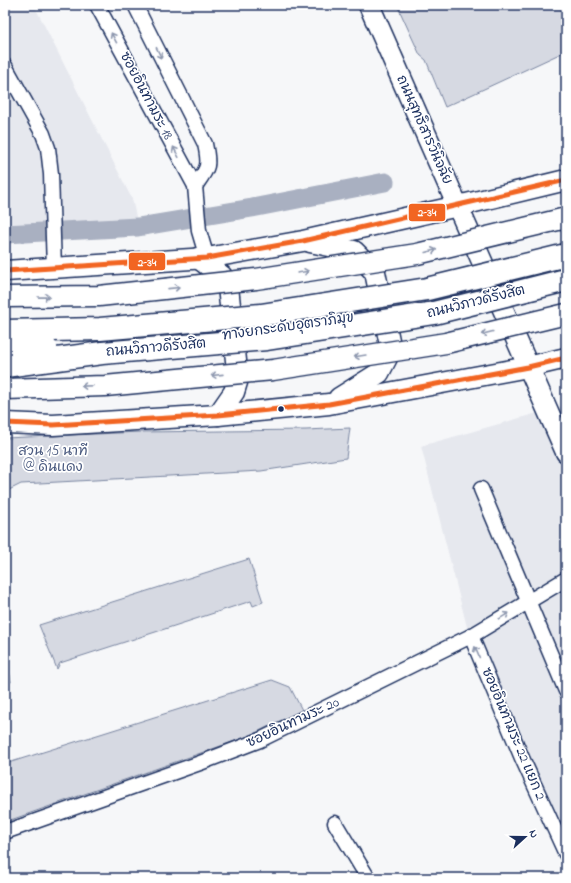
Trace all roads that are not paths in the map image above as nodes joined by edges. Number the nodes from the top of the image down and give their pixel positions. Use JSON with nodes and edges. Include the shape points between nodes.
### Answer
{"nodes":[{"id":1,"x":97,"y":5,"type":"edge"},
{"id":2,"x":135,"y":5,"type":"edge"},
{"id":3,"x":369,"y":5,"type":"edge"},
{"id":4,"x":5,"y":66,"type":"edge"},
{"id":5,"x":566,"y":180,"type":"edge"},
{"id":6,"x":195,"y":186,"type":"junction"},
{"id":7,"x":458,"y":206,"type":"junction"},
{"id":8,"x":566,"y":218,"type":"edge"},
{"id":9,"x":302,"y":241,"type":"junction"},
{"id":10,"x":566,"y":248,"type":"edge"},
{"id":11,"x":566,"y":254,"type":"edge"},
{"id":12,"x":202,"y":258,"type":"junction"},
{"id":13,"x":54,"y":268,"type":"junction"},
{"id":14,"x":5,"y":271,"type":"edge"},
{"id":15,"x":566,"y":272,"type":"edge"},
{"id":16,"x":566,"y":280,"type":"edge"},
{"id":17,"x":5,"y":297,"type":"edge"},
{"id":18,"x":566,"y":314,"type":"edge"},
{"id":19,"x":5,"y":324,"type":"edge"},
{"id":20,"x":5,"y":331,"type":"edge"},
{"id":21,"x":5,"y":349,"type":"edge"},
{"id":22,"x":566,"y":358,"type":"edge"},
{"id":23,"x":5,"y":366,"type":"edge"},
{"id":24,"x":528,"y":367,"type":"junction"},
{"id":25,"x":5,"y":389,"type":"edge"},
{"id":26,"x":329,"y":404,"type":"junction"},
{"id":27,"x":218,"y":415,"type":"junction"},
{"id":28,"x":5,"y":423,"type":"edge"},
{"id":29,"x":566,"y":452,"type":"edge"},
{"id":30,"x":481,"y":490,"type":"dead end"},
{"id":31,"x":566,"y":579,"type":"edge"},
{"id":32,"x":528,"y":601,"type":"junction"},
{"id":33,"x":471,"y":636,"type":"junction"},
{"id":34,"x":566,"y":691,"type":"edge"},
{"id":35,"x":335,"y":823,"type":"dead end"},
{"id":36,"x":5,"y":832,"type":"edge"},
{"id":37,"x":566,"y":854,"type":"edge"},
{"id":38,"x":368,"y":878,"type":"edge"}],
"edges":[{"from":6,"to":1,"type":"street","name":"ซอยอินทามระ 18","one_way":true},
{"from":2,"to":6,"type":"street","one_way":true,"via":[[205,144],[207,170]]},
{"from":3,"to":7,"type":"main road","name":"ถนนสุทธิสารวินิจฉัย"},
{"from":4,"to":13,"type":"street","via":[[48,148]]},
{"from":5,"to":7,"type":"main road"},
{"from":6,"to":12,"type":"street","name":"ซอยอินทามระ 18"},
{"from":7,"to":9,"type":"main road"},
{"from":7,"to":24,"type":"main road","name":"ถนนสุทธิสารวินิจฉัย"},
{"from":17,"to":8,"type":"main road","one_way":true,"bridge":true,"via":[[99,296],[256,279],[417,254]]},
{"from":9,"to":12,"type":"main road"},
{"from":9,"to":26,"type":"main road","via":[[354,251],[375,272],[391,350],[379,373]]},
{"from":10,"to":19,"type":"highway","name":"ทางยกระดับอุตราภิมุข","via":[[430,282],[261,307],[102,323]]},
{"from":11,"to":20,"type":"highway","name":"ถนนวิภาวดีรังสิต","bridge":true,"via":[[428,289],[261,315],[100,330]]},
{"from":12,"to":13,"type":"main road"},
{"from":12,"to":27,"type":"main road","via":[[222,276],[228,287],[238,379],[234,392]]},
{"from":13,"to":14,"type":"main road"},
{"from":15,"to":21,"type":"highway","name":"ทางยกระดับอุตราภิมุข","bridge":true,"via":[[437,305],[269,331],[103,347]]},
{"from":16,"to":23,"type":"highway","name":"ถนนวิภาวดีรังสิต","bridge":true,"via":[[426,315],[267,339],[102,353]]},
{"from":18,"to":25,"type":"main road","one_way":true,"bridge":true,"via":[[446,343],[273,370],[105,386]]},
{"from":22,"to":24,"type":"main road"},
{"from":24,"to":26,"type":"main road"},
{"from":24,"to":29,"type":"main road","name":"ถนนสุทธิสารวินิจฉัย"},
{"from":26,"to":27,"type":"main road"},
{"from":27,"to":28,"type":"main road","via":[[53,424]]},
{"from":30,"to":32,"type":"street"},
{"from":31,"to":32,"type":"street","name":"ซอยอินทามระ 20"},
{"from":33,"to":32,"type":"street","name":"ซอยอินทามระ 20","one_way":true},
{"from":32,"to":34,"type":"street"},
{"from":33,"to":36,"type":"street","name":"ซอยอินทามระ 20","via":[[260,740]]},
{"from":37,"to":33,"type":"street","name":"ซอยอินทามระ 22 แยก 2","one_way":true},
{"from":35,"to":38,"type":"street"}]}
